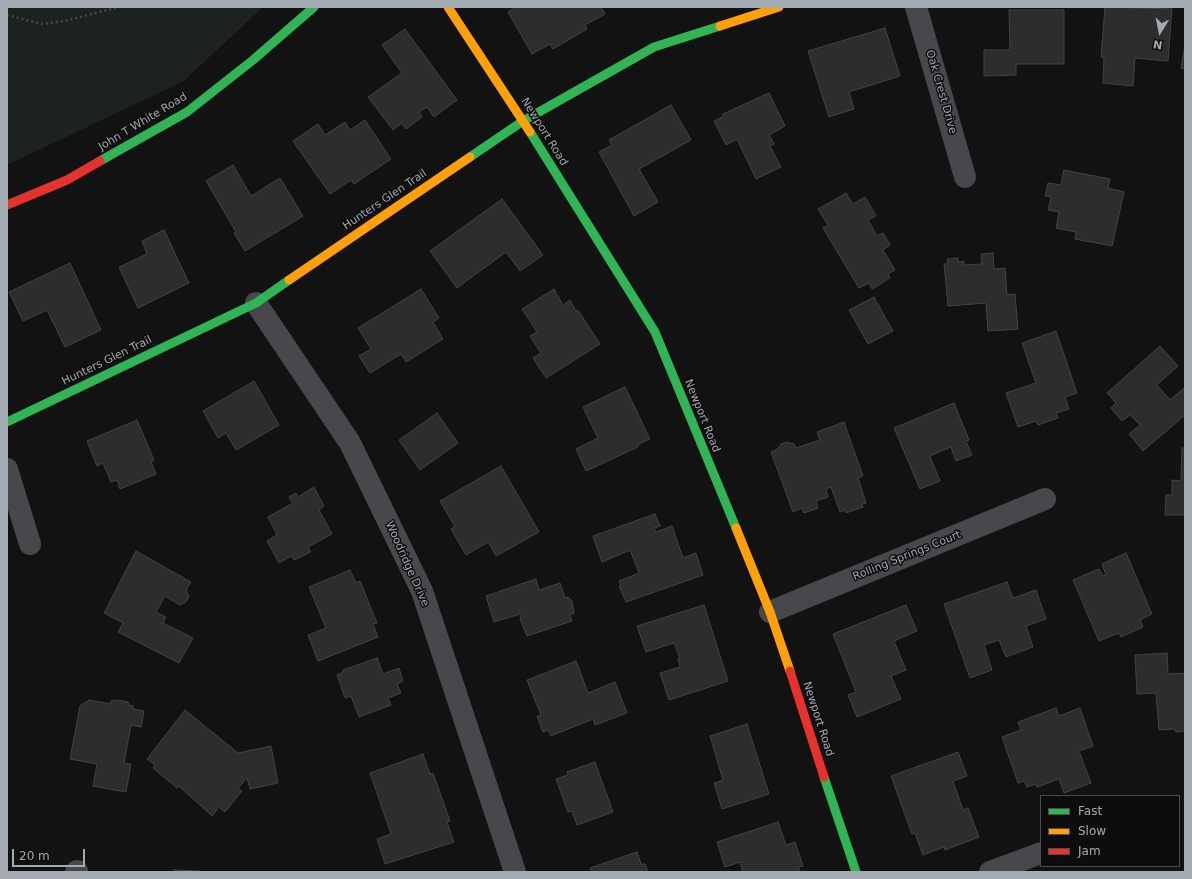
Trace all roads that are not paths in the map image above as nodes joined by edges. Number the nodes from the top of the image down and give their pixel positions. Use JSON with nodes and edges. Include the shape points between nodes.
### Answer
{"nodes":[{"id":1,"x":314,"y":7,"type":"edge"},
{"id":2,"x":448,"y":7,"type":"edge"},
{"id":3,"x":779,"y":7,"type":"edge"},
{"id":4,"x":916,"y":7,"type":"edge"},
{"id":5,"x":523,"y":121,"type":"junction"},
{"id":6,"x":965,"y":177,"type":"dead end"},
{"id":7,"x":7,"y":205,"type":"edge"},
{"id":8,"x":256,"y":303,"type":"junction"},
{"id":9,"x":7,"y":422,"type":"edge"},
{"id":10,"x":7,"y":469,"type":"edge"},
{"id":11,"x":1045,"y":499,"type":"dead end"},
{"id":12,"x":30,"y":544,"type":"dead end"},
{"id":13,"x":770,"y":612,"type":"junction"},
{"id":14,"x":1040,"y":853,"type":"edge"},
{"id":15,"x":515,"y":872,"type":"edge"},
{"id":16,"x":856,"y":872,"type":"edge"},
{"id":17,"x":990,"y":872,"type":"edge"}],
"edges":[{"from":1,"to":7,"type":"street","name":"John T White Road","via":[[253,60],[186,112],[66,180]]},
{"from":2,"to":5,"type":"street","name":"Newport Road"},
{"from":3,"to":5,"type":"street","name":"Hunters Glen Trail","via":[[654,47]]},
{"from":4,"to":6,"type":"street","name":"Oak Crest Drive"},
{"from":5,"to":8,"type":"street","name":"Hunters Glen Trail"},
{"from":5,"to":13,"type":"street","name":"Newport Road","via":[[655,332]]},
{"from":8,"to":9,"type":"street","name":"Hunters Glen Trail"},
{"from":8,"to":15,"type":"street","name":"Woodridge Drive","via":[[350,444],[422,591]]},
{"from":10,"to":12,"type":"street"},
{"from":11,"to":13,"type":"street","name":"Rolling Springs Court"},
{"from":13,"to":16,"type":"street","name":"Newport Road"},
{"from":14,"to":17,"type":"street"}]}
